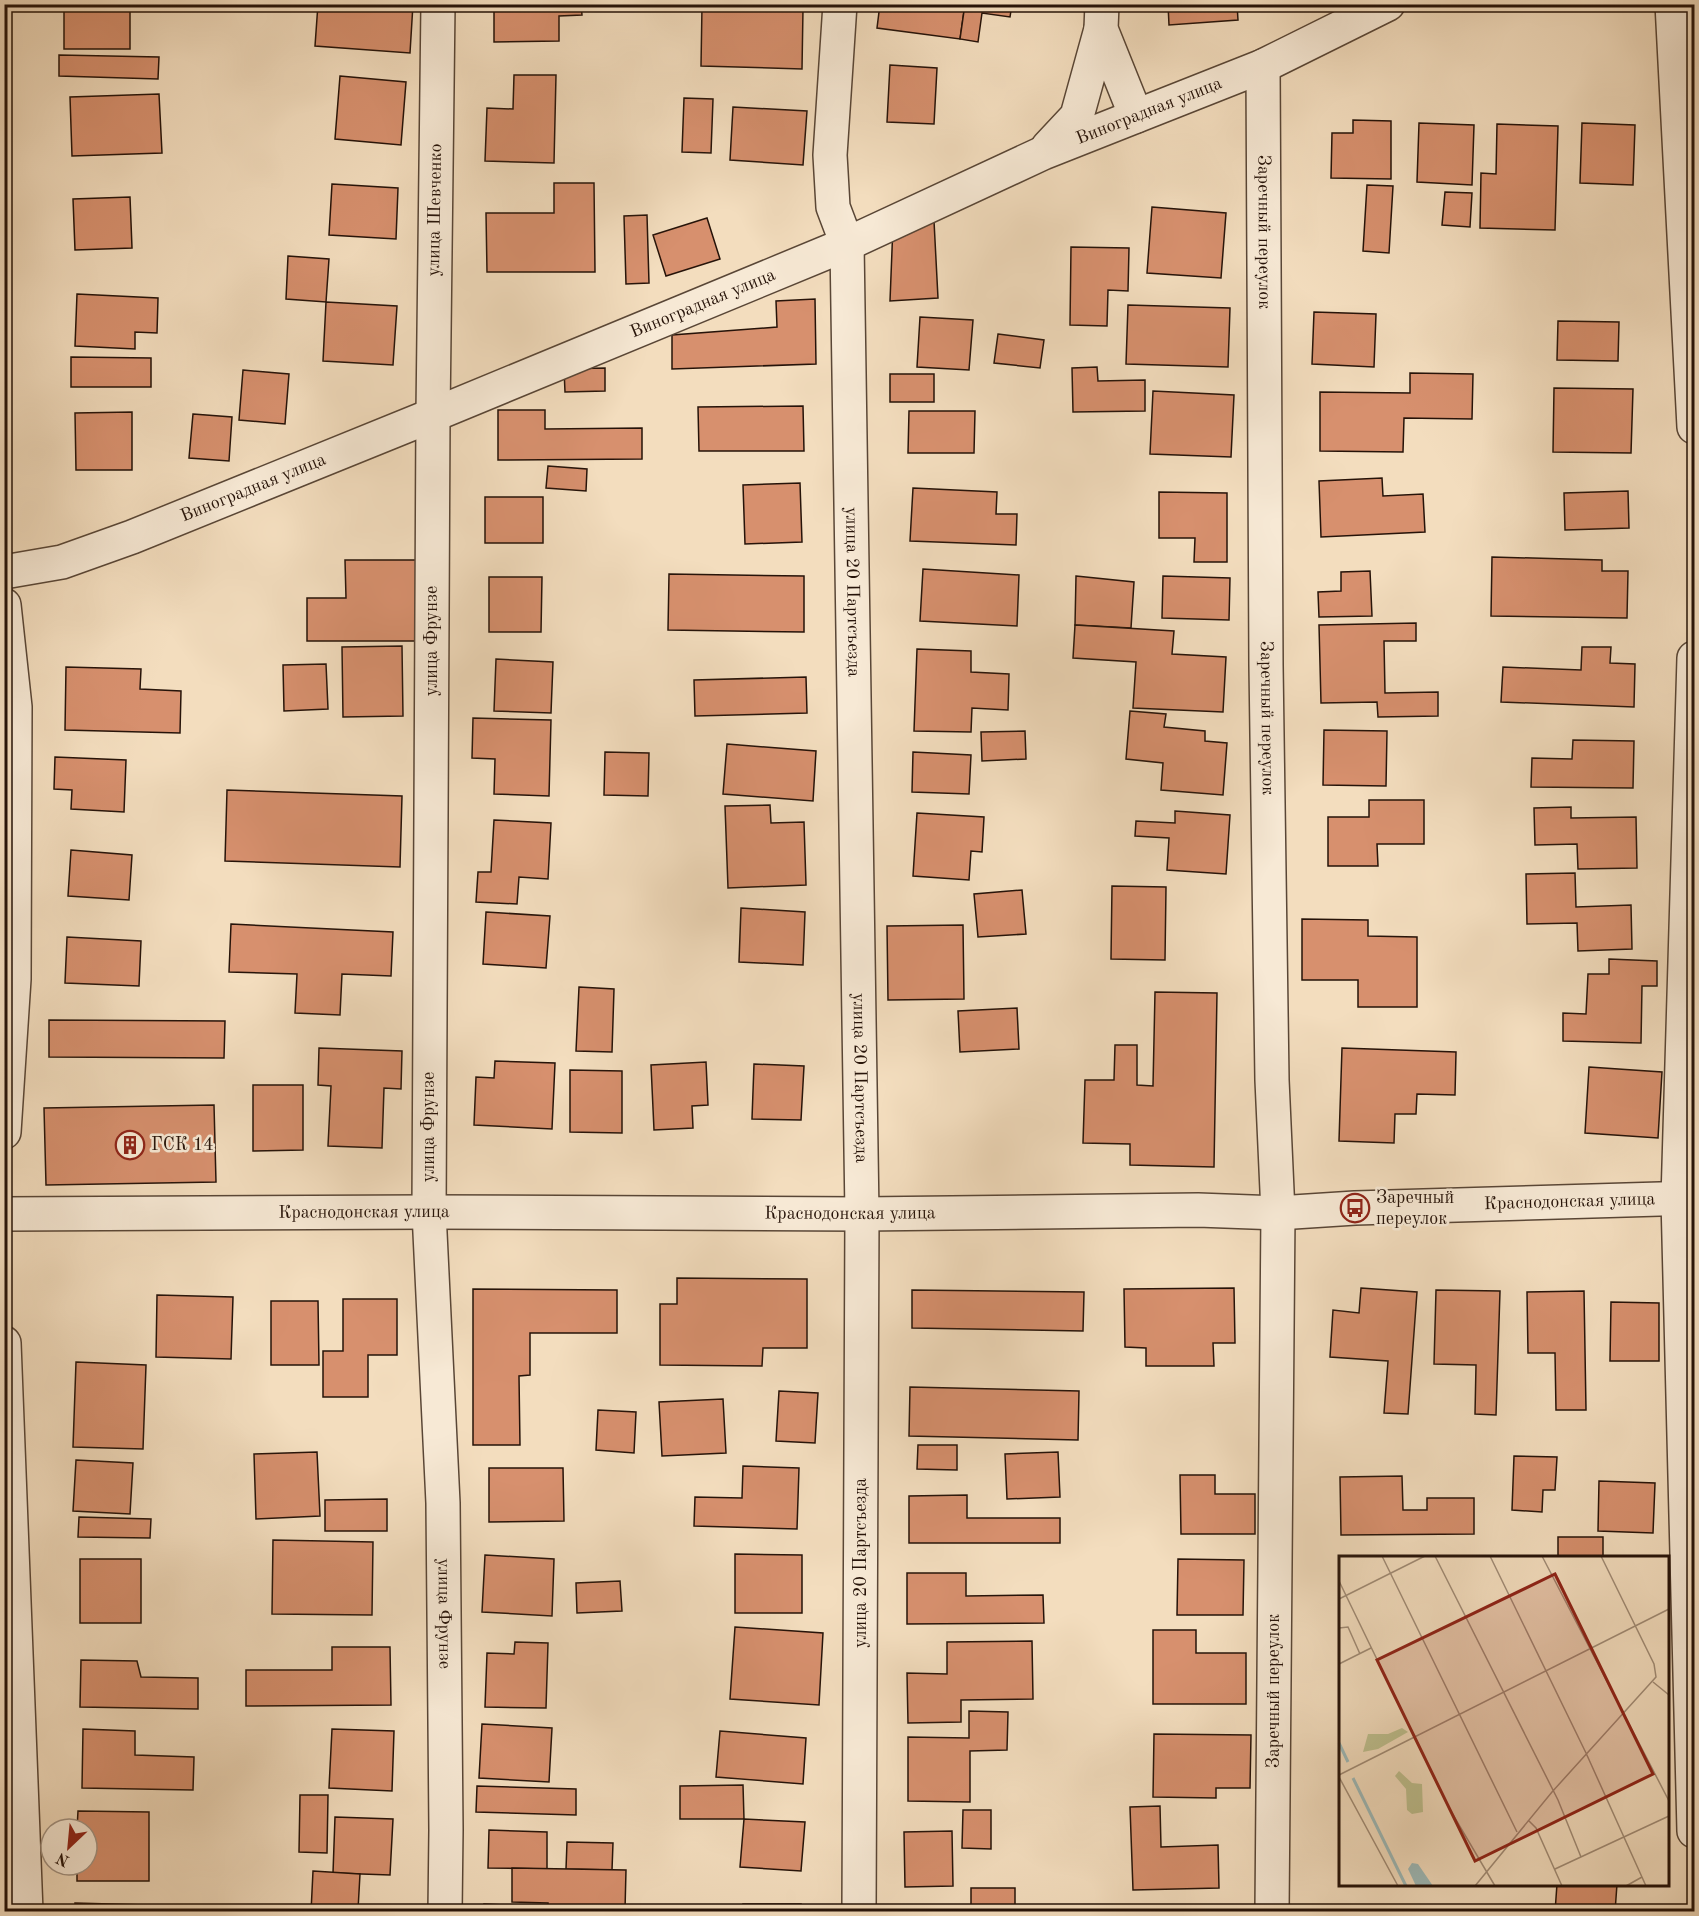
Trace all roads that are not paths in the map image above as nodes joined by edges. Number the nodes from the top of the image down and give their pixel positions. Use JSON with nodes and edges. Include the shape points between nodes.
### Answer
{"nodes":[{"id":1,"x":438,"y":4,"type":"edge"},
{"id":2,"x":840,"y":4,"type":"edge"},
{"id":3,"x":1388,"y":4,"type":"edge"},
{"id":4,"x":1672,"y":4,"type":"edge"},
{"id":5,"x":1102,"y":17,"type":"edge"},
{"id":6,"x":1263,"y":66,"type":"junction"},
{"id":7,"x":1136,"y":116,"type":"junction"},
{"id":8,"x":1043,"y":153,"type":"junction"},
{"id":9,"x":848,"y":244,"type":"junction"},
{"id":10,"x":433,"y":415,"type":"junction"},
{"id":11,"x":1695,"y":427,"type":"edge"},
{"id":12,"x":4,"y":572,"type":"edge"},
{"id":13,"x":4,"y":605,"type":"edge"},
{"id":14,"x":1695,"y":658,"type":"edge"},
{"id":15,"x":4,"y":1132,"type":"edge"},
{"id":16,"x":1686,"y":1198,"type":"edge"},
{"id":17,"x":429,"y":1212,"type":"junction"},
{"id":18,"x":1278,"y":1213,"type":"junction"},
{"id":19,"x":4,"y":1214,"type":"edge"},
{"id":20,"x":862,"y":1214,"type":"junction"},
{"id":21,"x":4,"y":1342,"type":"edge"},
{"id":22,"x":1695,"y":1831,"type":"edge"},
{"id":23,"x":26,"y":1911,"type":"edge"},
{"id":24,"x":445,"y":1911,"type":"edge"},
{"id":25,"x":859,"y":1911,"type":"edge"},
{"id":26,"x":1272,"y":1911,"type":"edge"}],
"edges":[{"from":1,"to":10,"type":"street","name":"улица Шевченко"},
{"from":2,"to":9,"type":"street","via":[[830,155],[833,207]]},
{"from":3,"to":6,"type":"street","name":"Виноградная улица"},
{"from":4,"to":11,"type":"street"},
{"from":5,"to":7,"type":"street"},
{"from":5,"to":8,"type":"street","via":[[1077,116]]},
{"from":6,"to":7,"type":"street","name":"Виноградная улица"},
{"from":6,"to":18,"type":"street","name":"Заречный переулок","via":[[1266,665],[1272,1080]]},
{"from":7,"to":8,"type":"street","name":"Виноградная улица"},
{"from":8,"to":9,"type":"street","name":"Виноградная улица"},
{"from":9,"to":10,"type":"street","name":"Виноградная улица"},
{"from":9,"to":20,"type":"street","name":"улица 20 Партсъезда"},
{"from":10,"to":12,"type":"street","name":"Виноградная улица","via":[[132,537],[62,562]]},
{"from":10,"to":17,"type":"street","name":"улица Фрунзе"},
{"from":13,"to":15,"type":"street","via":[[15,718],[14,978]]},
{"from":14,"to":16,"type":"street"},
{"from":16,"to":18,"type":"street","name":"Краснодонская улица"},
{"from":16,"to":22,"type":"street"},
{"from":17,"to":19,"type":"street","name":"Краснодонская улица"},
{"from":17,"to":20,"type":"street","name":"Краснодонская улица"},
{"from":17,"to":24,"type":"street","name":"улица Фрунзе","via":[[443,1503]]},
{"from":18,"to":20,"type":"street","name":"Краснодонская улица","via":[[1198,1210]]},
{"from":18,"to":26,"type":"street","name":"Заречный переулок"},
{"from":20,"to":25,"type":"street","name":"улица 20 Партсъезда"},
{"from":21,"to":23,"type":"street"}]}
